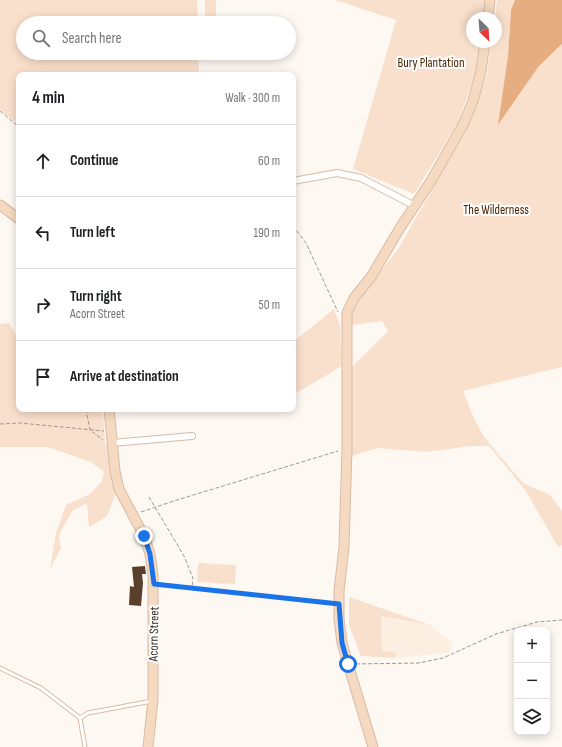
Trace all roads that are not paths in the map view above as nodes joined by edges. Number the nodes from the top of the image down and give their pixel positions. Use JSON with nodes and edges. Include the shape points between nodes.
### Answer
{"nodes":[{"id":1,"x":490,"y":0,"type":"edge"},
{"id":2,"x":489,"y":12,"type":"edge"},
{"id":3,"x":484,"y":48,"type":"edge"},
{"id":4,"x":296,"y":180,"type":"edge"},
{"id":5,"x":0,"y":205,"type":"edge"},
{"id":6,"x":416,"y":206,"type":"junction"},
{"id":7,"x":16,"y":216,"type":"edge"},
{"id":8,"x":109,"y":412,"type":"edge"},
{"id":9,"x":192,"y":436,"type":"dead end"},
{"id":10,"x":111,"y":442,"type":"junction"},
{"id":11,"x":0,"y":668,"type":"edge"},
{"id":12,"x":153,"y":700,"type":"junction"},
{"id":13,"x":80,"y":718,"type":"junction"},
{"id":14,"x":84,"y":747,"type":"edge"},
{"id":15,"x":148,"y":747,"type":"edge"},
{"id":16,"x":373,"y":747,"type":"edge"}],
"edges":[{"from":1,"to":2,"type":"main road"},
{"from":3,"to":6,"type":"main road","via":[[473,101]]},
{"from":4,"to":6,"type":"street","via":[[337,172],[361,178]]},
{"from":5,"to":7,"type":"main road"},
{"from":6,"to":16,"type":"main road","via":[[371,277],[354,298],[347,313],[346,324],[347,449],[344,547],[339,604],[342,643]]},
{"from":8,"to":10,"type":"main road","name":"Acorn Street"},
{"from":9,"to":10,"type":"street"},
{"from":10,"to":12,"type":"main road","name":"Acorn Street","via":[[119,489],[150,554],[154,584]]},
{"from":11,"to":13,"type":"lane","via":[[41,688]]},
{"from":12,"to":13,"type":"lane","via":[[88,713]]},
{"from":12,"to":15,"type":"main road","name":"Acorn Street"},
{"from":13,"to":14,"type":"lane"}]}
